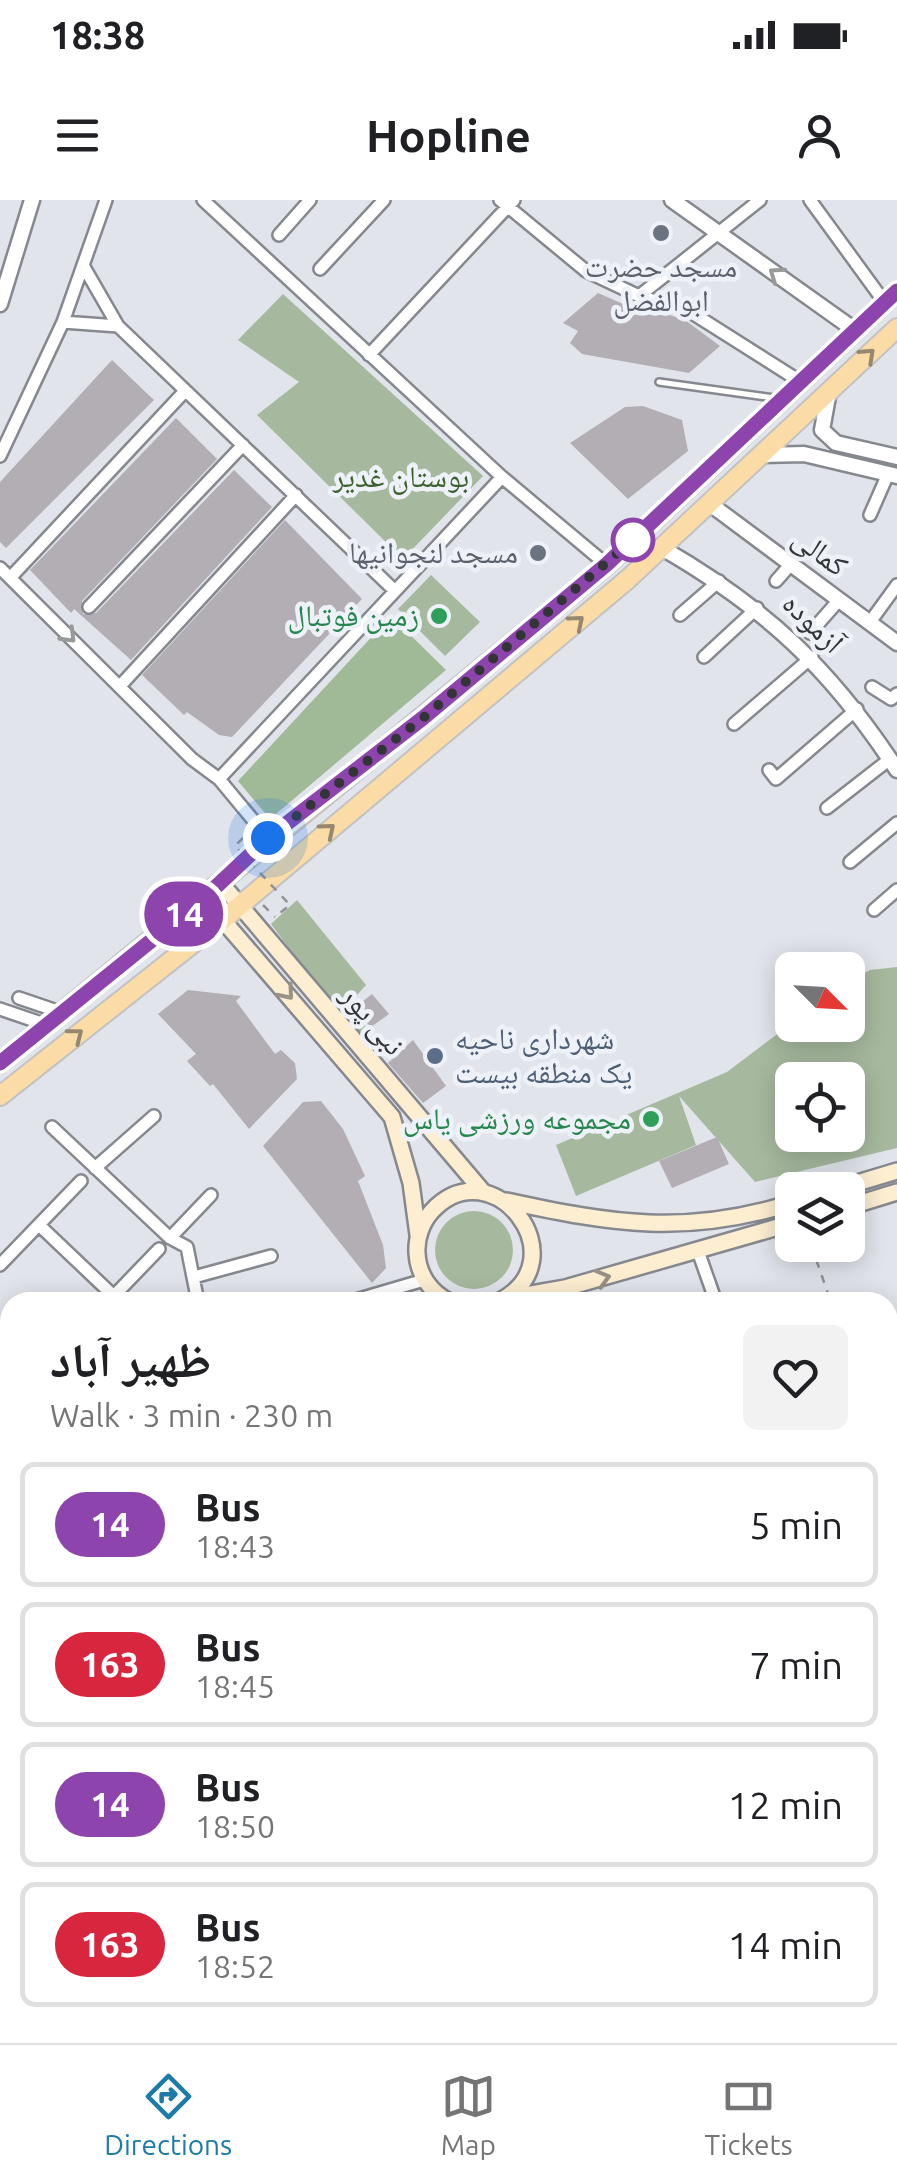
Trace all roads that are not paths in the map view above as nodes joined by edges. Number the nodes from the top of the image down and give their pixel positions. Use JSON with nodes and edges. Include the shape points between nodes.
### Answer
{"nodes":[{"id":1,"x":32,"y":200,"type":"edge"},
{"id":2,"x":106,"y":200,"type":"edge"},
{"id":3,"x":203,"y":200,"type":"edge"},
{"id":4,"x":310,"y":200,"type":"edge"},
{"id":5,"x":384,"y":200,"type":"edge"},
{"id":6,"x":672,"y":200,"type":"edge"},
{"id":7,"x":760,"y":200,"type":"edge"},
{"id":8,"x":810,"y":200,"type":"edge"},
{"id":9,"x":507,"y":202,"type":"edge"},
{"id":10,"x":716,"y":232,"type":"junction"},
{"id":11,"x":278,"y":235,"type":"dead end"},
{"id":12,"x":84,"y":266,"type":"junction"},
{"id":13,"x":320,"y":269,"type":"dead end"},
{"id":14,"x":639,"y":296,"type":"junction"},
{"id":15,"x":891,"y":297,"type":"edge"},
{"id":16,"x":0,"y":304,"type":"edge"},
{"id":17,"x":63,"y":322,"type":"junction"},
{"id":18,"x":118,"y":326,"type":"junction"},
{"id":19,"x":897,"y":328,"type":"edge"},
{"id":20,"x":856,"y":330,"type":"junction"},
{"id":21,"x":369,"y":355,"type":"junction"},
{"id":22,"x":659,"y":382,"type":"dead end"},
{"id":23,"x":801,"y":382,"type":"junction"},
{"id":24,"x":186,"y":391,"type":"junction"},
{"id":25,"x":829,"y":392,"type":"junction"},
{"id":26,"x":782,"y":400,"type":"junction"},
{"id":27,"x":829,"y":436,"type":"junction"},
{"id":28,"x":243,"y":446,"type":"junction"},
{"id":29,"x":760,"y":455,"type":"junction"},
{"id":30,"x":0,"y":456,"type":"edge"},
{"id":31,"x":819,"y":457,"type":"junction"},
{"id":32,"x":897,"y":457,"type":"edge"},
{"id":33,"x":893,"y":475,"type":"edge"},
{"id":34,"x":502,"y":476,"type":"junction"},
{"id":35,"x":296,"y":495,"type":"junction"},
{"id":36,"x":710,"y":504,"type":"junction"},
{"id":37,"x":870,"y":515,"type":"dead end"},
{"id":38,"x":662,"y":548,"type":"junction"},
{"id":39,"x":607,"y":564,"type":"junction"},
{"id":40,"x":791,"y":564,"type":"junction"},
{"id":41,"x":0,"y":568,"type":"edge"},
{"id":42,"x":10,"y":578,"type":"junction"},
{"id":43,"x":720,"y":581,"type":"junction"},
{"id":44,"x":776,"y":582,"type":"dead end"},
{"id":45,"x":897,"y":584,"type":"edge"},
{"id":46,"x":394,"y":590,"type":"junction"},
{"id":47,"x":838,"y":600,"type":"junction"},
{"id":48,"x":89,"y":607,"type":"dead end"},
{"id":49,"x":756,"y":608,"type":"junction"},
{"id":50,"x":680,"y":616,"type":"dead end"},
{"id":51,"x":870,"y":622,"type":"junction"},
{"id":52,"x":810,"y":633,"type":"dead end"},
{"id":53,"x":897,"y":644,"type":"edge"},
{"id":54,"x":704,"y":656,"type":"dead end"},
{"id":55,"x":812,"y":658,"type":"junction"},
{"id":56,"x":120,"y":686,"type":"junction"},
{"id":57,"x":872,"y":687,"type":"dead end"},
{"id":58,"x":897,"y":694,"type":"edge"},
{"id":59,"x":857,"y":709,"type":"junction"},
{"id":60,"x":734,"y":724,"type":"dead end"},
{"id":61,"x":894,"y":764,"type":"edge"},
{"id":62,"x":769,"y":770,"type":"dead end"},
{"id":63,"x":220,"y":779,"type":"junction"},
{"id":64,"x":828,"y":808,"type":"dead end"},
{"id":65,"x":897,"y":824,"type":"edge"},
{"id":66,"x":268,"y":838,"type":"junction"},
{"id":67,"x":850,"y":862,"type":"dead end"},
{"id":68,"x":220,"y":882,"type":"junction"},
{"id":69,"x":897,"y":890,"type":"edge"},
{"id":70,"x":204,"y":898,"type":"junction"},
{"id":71,"x":874,"y":910,"type":"dead end"},
{"id":72,"x":232,"y":911,"type":"junction"},
{"id":73,"x":19,"y":998,"type":"dead end"},
{"id":74,"x":0,"y":1009,"type":"edge"},
{"id":75,"x":63,"y":1012,"type":"junction"},
{"id":76,"x":48,"y":1025,"type":"junction"},
{"id":77,"x":0,"y":1063,"type":"edge"},
{"id":78,"x":0,"y":1096,"type":"edge"},
{"id":79,"x":154,"y":1116,"type":"dead end"},
{"id":80,"x":52,"y":1127,"type":"dead end"},
{"id":81,"x":96,"y":1168,"type":"junction"},
{"id":82,"x":897,"y":1170,"type":"edge"},
{"id":83,"x":865,"y":1180,"type":"edge"},
{"id":84,"x":81,"y":1181,"type":"dead end"},
{"id":85,"x":897,"y":1192,"type":"edge"},
{"id":86,"x":484,"y":1193,"type":"junction"},
{"id":87,"x":211,"y":1195,"type":"dead end"},
{"id":88,"x":504,"y":1200,"type":"junction"},
{"id":89,"x":865,"y":1202,"type":"edge"},
{"id":90,"x":775,"y":1207,"type":"edge"},
{"id":91,"x":39,"y":1224,"type":"junction"},
{"id":92,"x":775,"y":1228,"type":"edge"},
{"id":93,"x":418,"y":1235,"type":"junction"},
{"id":94,"x":170,"y":1238,"type":"junction"},
{"id":95,"x":159,"y":1249,"type":"dead end"},
{"id":96,"x":698,"y":1251,"type":"junction"},
{"id":97,"x":270,"y":1256,"type":"dead end"},
{"id":98,"x":0,"y":1265,"type":"edge"},
{"id":99,"x":194,"y":1278,"type":"junction"},
{"id":100,"x":426,"y":1283,"type":"junction"},
{"id":101,"x":106,"y":1292,"type":"edge"},
{"id":102,"x":121,"y":1292,"type":"edge"},
{"id":103,"x":196,"y":1292,"type":"edge"},
{"id":104,"x":390,"y":1292,"type":"edge"},
{"id":105,"x":426,"y":1292,"type":"edge"},
{"id":106,"x":437,"y":1292,"type":"edge"},
{"id":107,"x":510,"y":1292,"type":"edge"},
{"id":108,"x":544,"y":1292,"type":"edge"},
{"id":109,"x":712,"y":1292,"type":"edge"}],
"edges":[{"from":1,"to":16,"type":"street"},
{"from":2,"to":12,"type":"street"},
{"from":3,"to":21,"type":"street"},
{"from":4,"to":11,"type":"street"},
{"from":5,"to":13,"type":"street"},
{"from":6,"to":10,"type":"street"},
{"from":7,"to":10,"type":"street"},
{"from":8,"to":15,"type":"street"},
{"from":9,"to":14,"type":"street","via":[[586,271]]},
{"from":9,"to":21,"type":"street"},
{"from":10,"to":14,"type":"street"},
{"from":20,"to":10,"type":"street","one_way":true},
{"from":12,"to":17,"type":"street"},
{"from":12,"to":18,"type":"street"},
{"from":14,"to":23,"type":"street","via":[[688,311]]},
{"from":15,"to":20,"type":"main road"},
{"from":17,"to":18,"type":"street"},
{"from":17,"to":30,"type":"street"},
{"from":18,"to":24,"type":"street"},
{"from":25,"to":19,"type":"main road","one_way":true},
{"from":20,"to":23,"type":"main road"},
{"from":21,"to":34,"type":"street"},
{"from":22,"to":26,"type":"lane"},
{"from":23,"to":26,"type":"main road"},
{"from":24,"to":28,"type":"street"},
{"from":24,"to":42,"type":"street"},
{"from":25,"to":27,"type":"street","via":[[822,430]]},
{"from":25,"to":29,"type":"main road"},
{"from":26,"to":39,"type":"main road"},
{"from":27,"to":31,"type":"street","via":[[816,439]]},
{"from":27,"to":32,"type":"street","via":[[836,444]]},
{"from":28,"to":35,"type":"street"},
{"from":28,"to":48,"type":"street"},
{"from":29,"to":31,"type":"street"},
{"from":29,"to":36,"type":"main road"},
{"from":31,"to":33,"type":"street"},
{"from":33,"to":37,"type":"street"},
{"from":34,"to":39,"type":"street"},
{"from":34,"to":46,"type":"street"},
{"from":35,"to":46,"type":"street"},
{"from":35,"to":56,"type":"street"},
{"from":36,"to":38,"type":"main road"},
{"from":36,"to":40,"type":"street","name":"کمالی"},
{"from":38,"to":43,"type":"street","name":"آزموده"},
{"from":72,"to":38,"type":"main road","one_way":true},
{"from":39,"to":66,"type":"main road"},
{"from":40,"to":44,"type":"street"},
{"from":40,"to":47,"type":"street","name":"کمالی"},
{"from":41,"to":42,"type":"street"},
{"from":42,"to":56,"type":"street","one_way":true},
{"from":43,"to":49,"type":"street","name":"آزموده"},
{"from":43,"to":50,"type":"street"},
{"from":45,"to":51,"type":"street"},
{"from":46,"to":63,"type":"street"},
{"from":47,"to":51,"type":"street","name":"کمالی"},
{"from":47,"to":52,"type":"street"},
{"from":49,"to":54,"type":"street"},
{"from":49,"to":55,"type":"street","name":"آزموده"},
{"from":51,"to":53,"type":"street","name":"کمالی"},
{"from":55,"to":59,"type":"street","name":"آزموده"},
{"from":55,"to":60,"type":"street"},
{"from":56,"to":63,"type":"street"},
{"from":57,"to":58,"type":"street","via":[[891,699]]},
{"from":59,"to":61,"type":"street","name":"آزموده"},
{"from":59,"to":62,"type":"street","via":[[776,778]]},
{"from":61,"to":64,"type":"street"},
{"from":63,"to":66,"type":"street"},
{"from":65,"to":67,"type":"street"},
{"from":66,"to":68,"type":"main road"},
{"from":68,"to":70,"type":"main road"},
{"from":68,"to":72,"type":"main road","name":"نبی پور"},
{"from":69,"to":71,"type":"street"},
{"from":70,"to":72,"type":"main road"},
{"from":70,"to":75,"type":"main road"},
{"from":78,"to":72,"type":"main road","one_way":true},
{"from":72,"to":86,"type":"main road","name":"نبی پور"},
{"from":72,"to":93,"type":"main road","name":"نبی پور","one_way":true,"via":[[392,1117]]},
{"from":73,"to":75,"type":"street"},
{"from":74,"to":76,"type":"street"},
{"from":75,"to":76,"type":"main road"},
{"from":76,"to":77,"type":"main road"},
{"from":79,"to":81,"type":"street"},
{"from":80,"to":81,"type":"street"},
{"from":81,"to":94,"type":"street"},
{"from":82,"to":83,"type":"main road"},
{"from":84,"to":91,"type":"street"},
{"from":85,"to":89,"type":"main road"},
{"from":86,"to":88,"type":"main road"},
{"from":86,"to":93,"type":"main road","via":[[450,1197]]},
{"from":87,"to":94,"type":"street"},
{"from":88,"to":90,"type":"main road","via":[[632,1226],[700,1223]]},
{"from":88,"to":107,"type":"main road","via":[[531,1240],[528,1272]]},
{"from":91,"to":98,"type":"street"},
{"from":91,"to":101,"type":"street"},
{"from":92,"to":96,"type":"main road"},
{"from":93,"to":100,"type":"main road","name":"نبی پور","via":[[418,1266]]},
{"from":94,"to":99,"type":"street","via":[[187,1247]]},
{"from":95,"to":102,"type":"street"},
{"from":108,"to":96,"type":"main road","one_way":true},
{"from":96,"to":109,"type":"street"},
{"from":97,"to":99,"type":"street"},
{"from":99,"to":103,"type":"street"},
{"from":100,"to":104,"type":"street"},
{"from":100,"to":105,"type":"main road","name":"نبی پور"},
{"from":100,"to":106,"type":"main road"}]}
